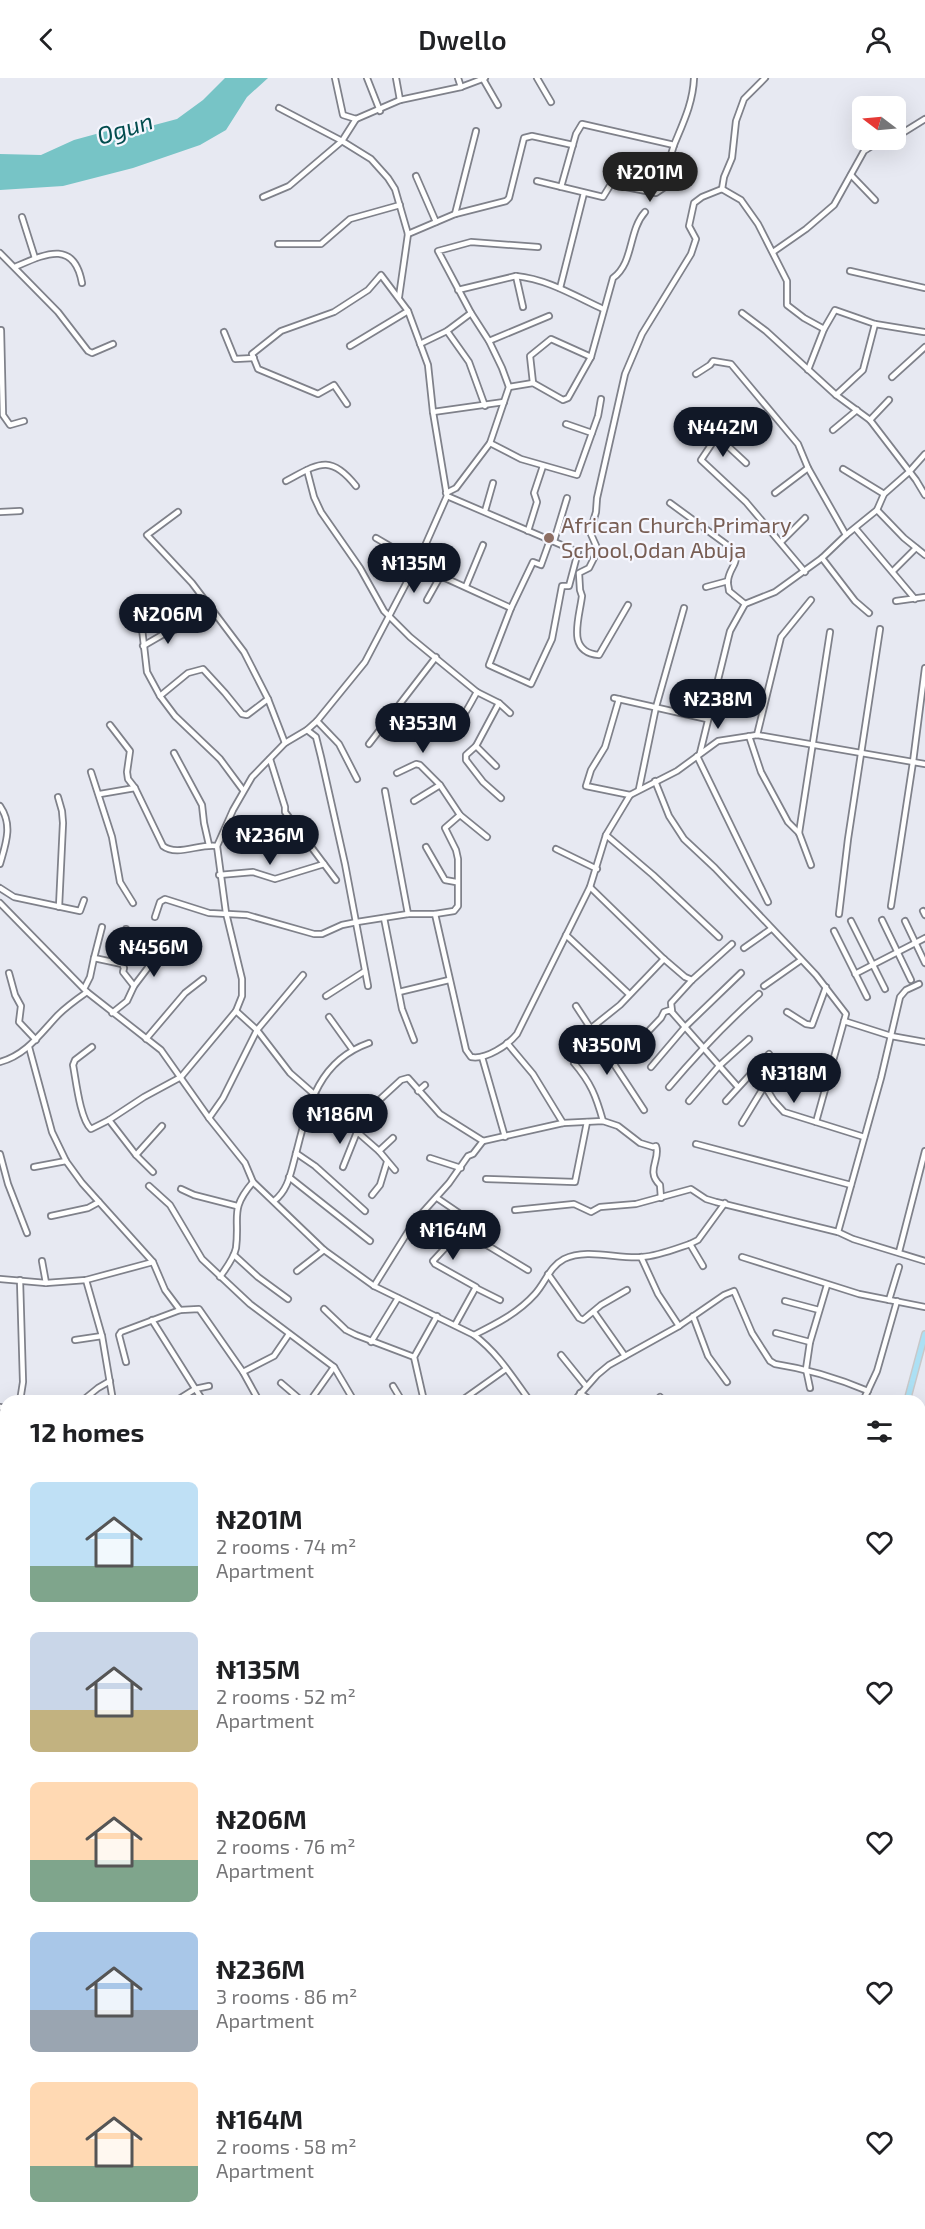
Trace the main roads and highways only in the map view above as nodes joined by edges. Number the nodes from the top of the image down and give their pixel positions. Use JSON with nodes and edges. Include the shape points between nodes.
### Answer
{"nodes":[{"id":1,"x":925,"y":1334,"type":"edge"},
{"id":2,"x":909,"y":1395,"type":"edge"}],
"edges":[{"from":1,"to":2,"type":"main road"}]}
